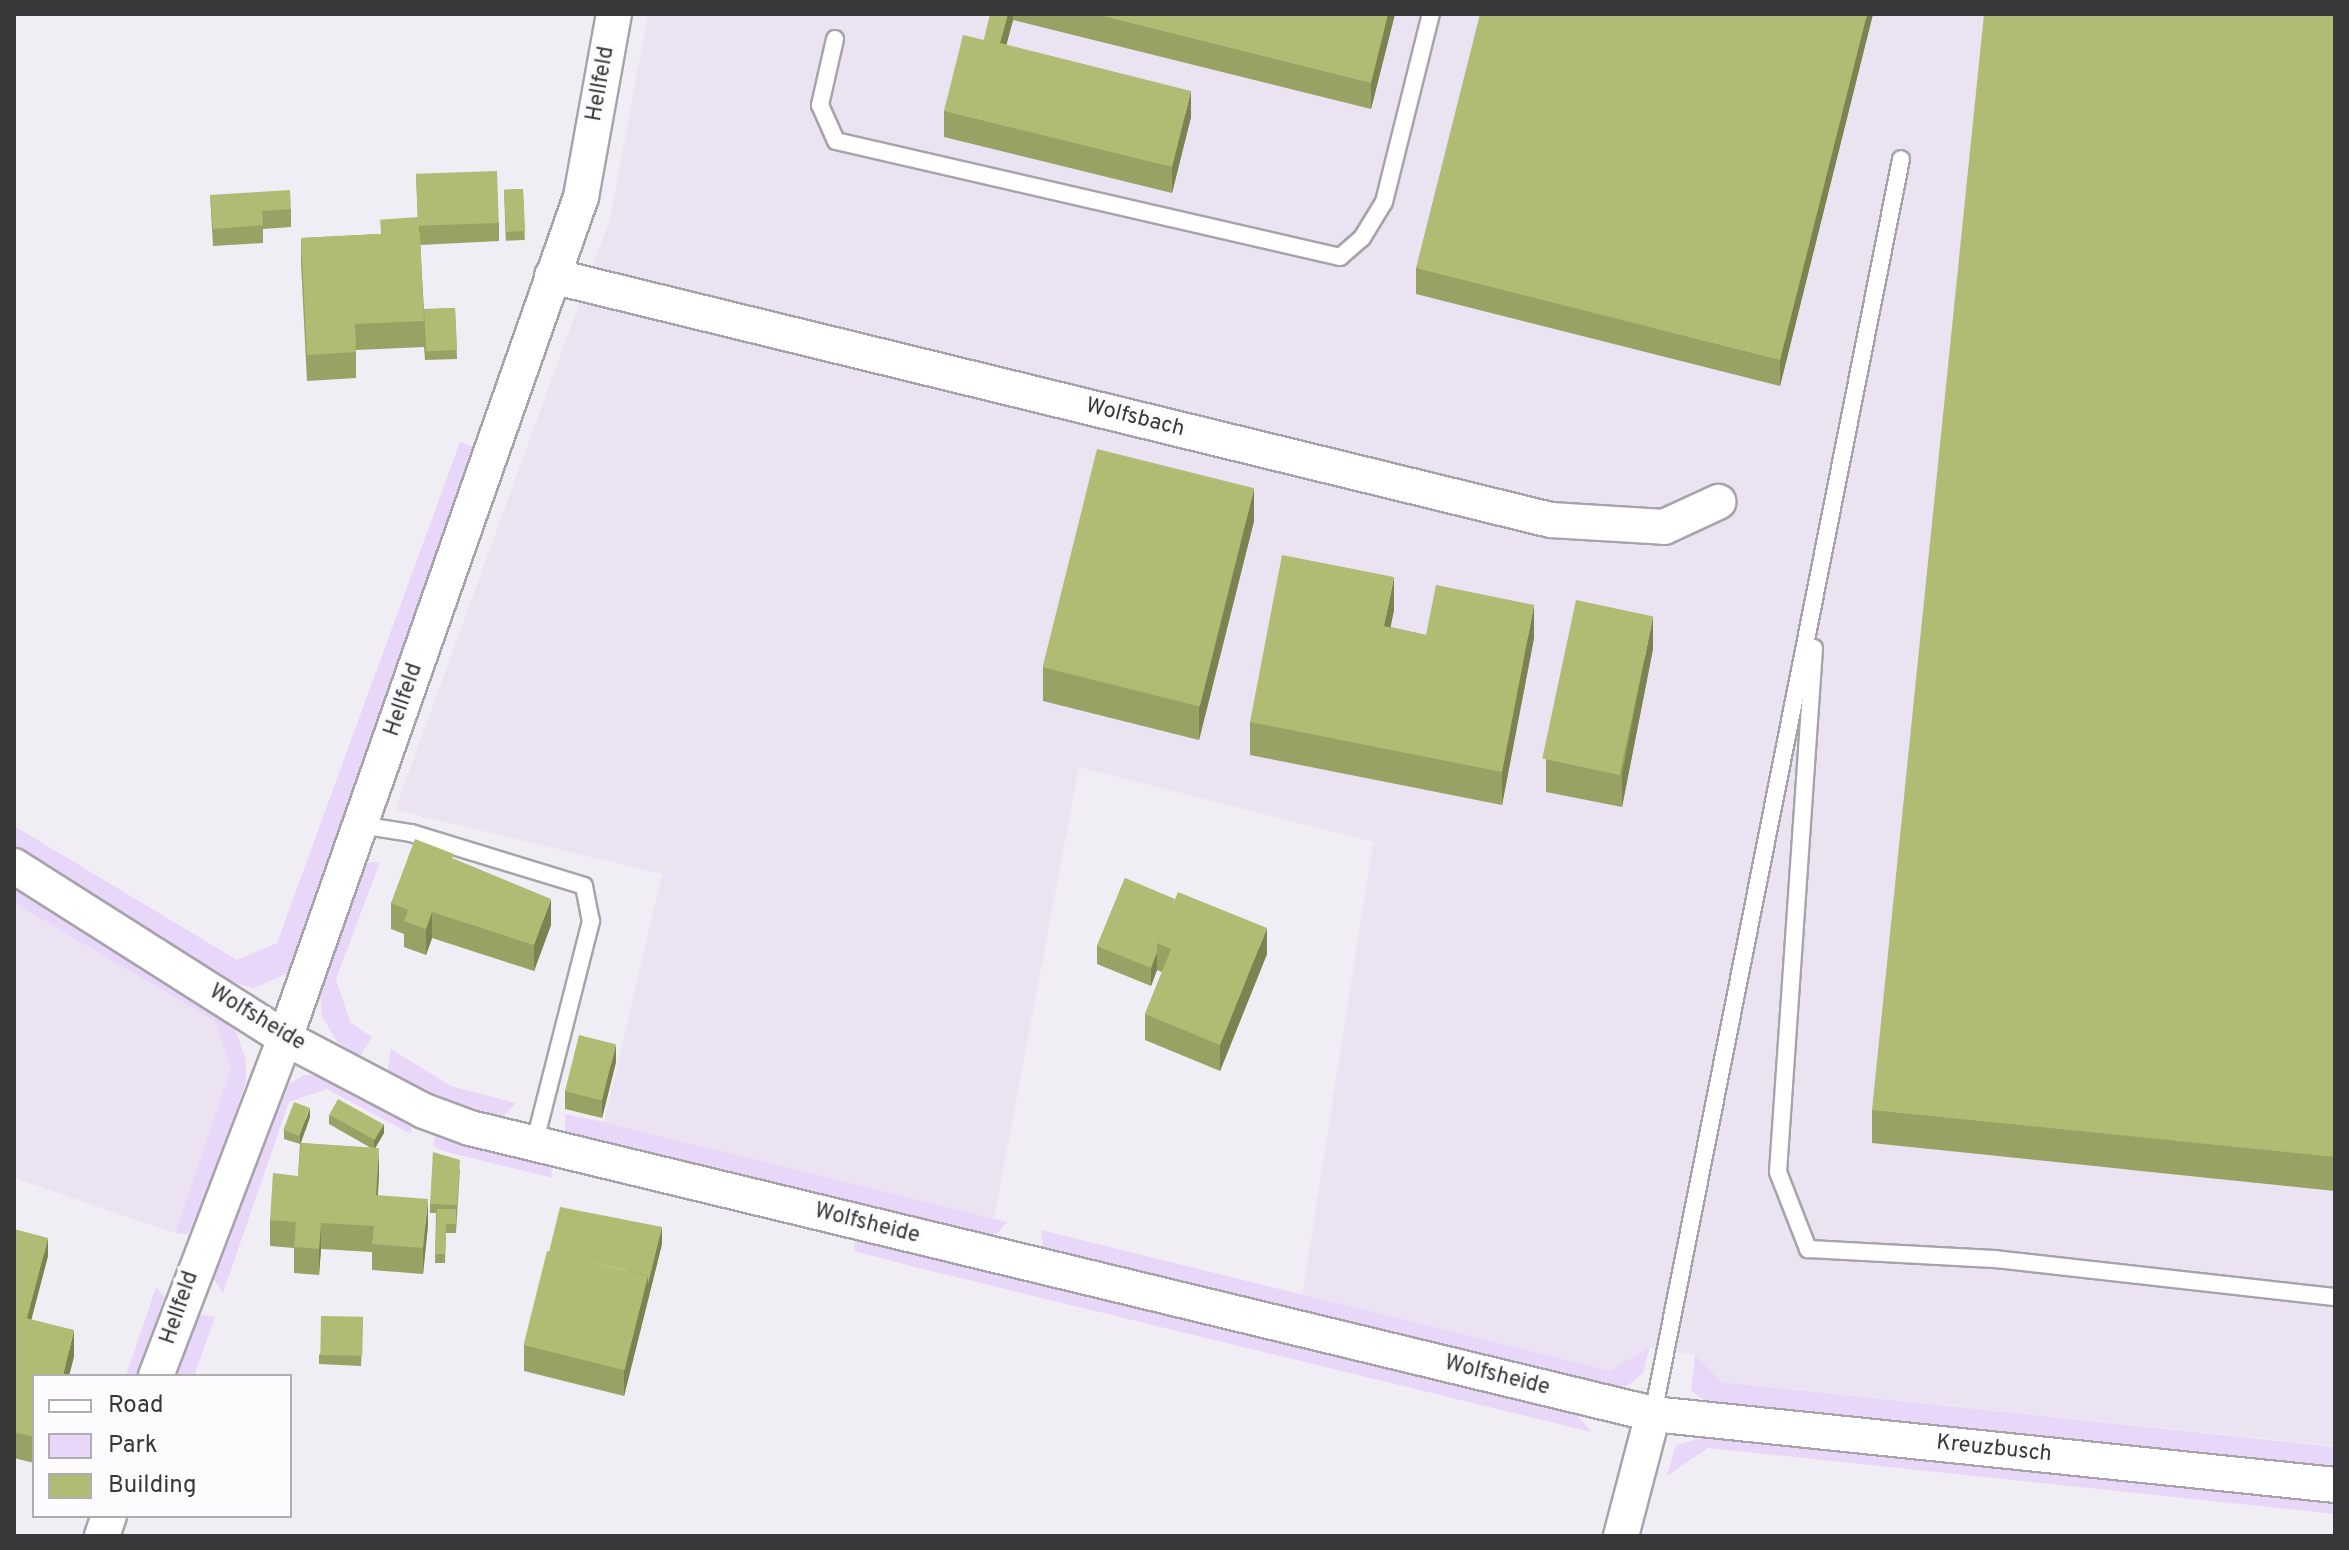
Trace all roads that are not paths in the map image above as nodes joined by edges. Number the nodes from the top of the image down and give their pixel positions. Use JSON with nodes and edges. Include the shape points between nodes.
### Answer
{"nodes":[{"id":1,"x":614,"y":14,"type":"edge"},
{"id":2,"x":1431,"y":14,"type":"edge"},
{"id":3,"x":835,"y":39,"type":"dead end"},
{"id":4,"x":1901,"y":159,"type":"dead end"},
{"id":5,"x":552,"y":276,"type":"junction"},
{"id":6,"x":1718,"y":502,"type":"dead end"},
{"id":7,"x":1818,"y":578,"type":"junction"},
{"id":8,"x":360,"y":825,"type":"junction"},
{"id":9,"x":14,"y":866,"type":"edge"},
{"id":10,"x":285,"y":1038,"type":"junction"},
{"id":11,"x":534,"y":1144,"type":"junction"},
{"id":12,"x":2335,"y":1297,"type":"edge"},
{"id":13,"x":157,"y":1374,"type":"edge"},
{"id":14,"x":1653,"y":1414,"type":"junction"},
{"id":15,"x":2335,"y":1485,"type":"edge"},
{"id":16,"x":1621,"y":1536,"type":"edge"}],
"edges":[{"from":1,"to":5,"type":"street","name":"Hellfeld","via":[[581,197]]},
{"from":2,"to":3,"type":"lane","via":[[1384,202],[1362,238],[1340,257],[836,141],[820,105]]},
{"from":4,"to":7,"type":"lane"},
{"from":5,"to":6,"type":"street","name":"Wolfsbach","via":[[1551,520],[1664,527]]},
{"from":5,"to":8,"type":"street","name":"Hellfeld"},
{"from":7,"to":12,"type":"lane","via":[[1778,1172],[1808,1249],[1995,1259]]},
{"from":7,"to":14,"type":"lane"},
{"from":8,"to":10,"type":"street","name":"Hellfeld"},
{"from":8,"to":11,"type":"lane","via":[[411,833],[584,886],[591,921]]},
{"from":9,"to":10,"type":"street","name":"Wolfsheide"},
{"from":10,"to":11,"type":"street","name":"Wolfsheide","via":[[424,1111]]},
{"from":10,"to":13,"type":"street","name":"Hellfeld"},
{"from":11,"to":14,"type":"street","name":"Wolfsheide"},
{"from":14,"to":15,"type":"street","name":"Kreuzbusch"},
{"from":14,"to":16,"type":"street"}]}
